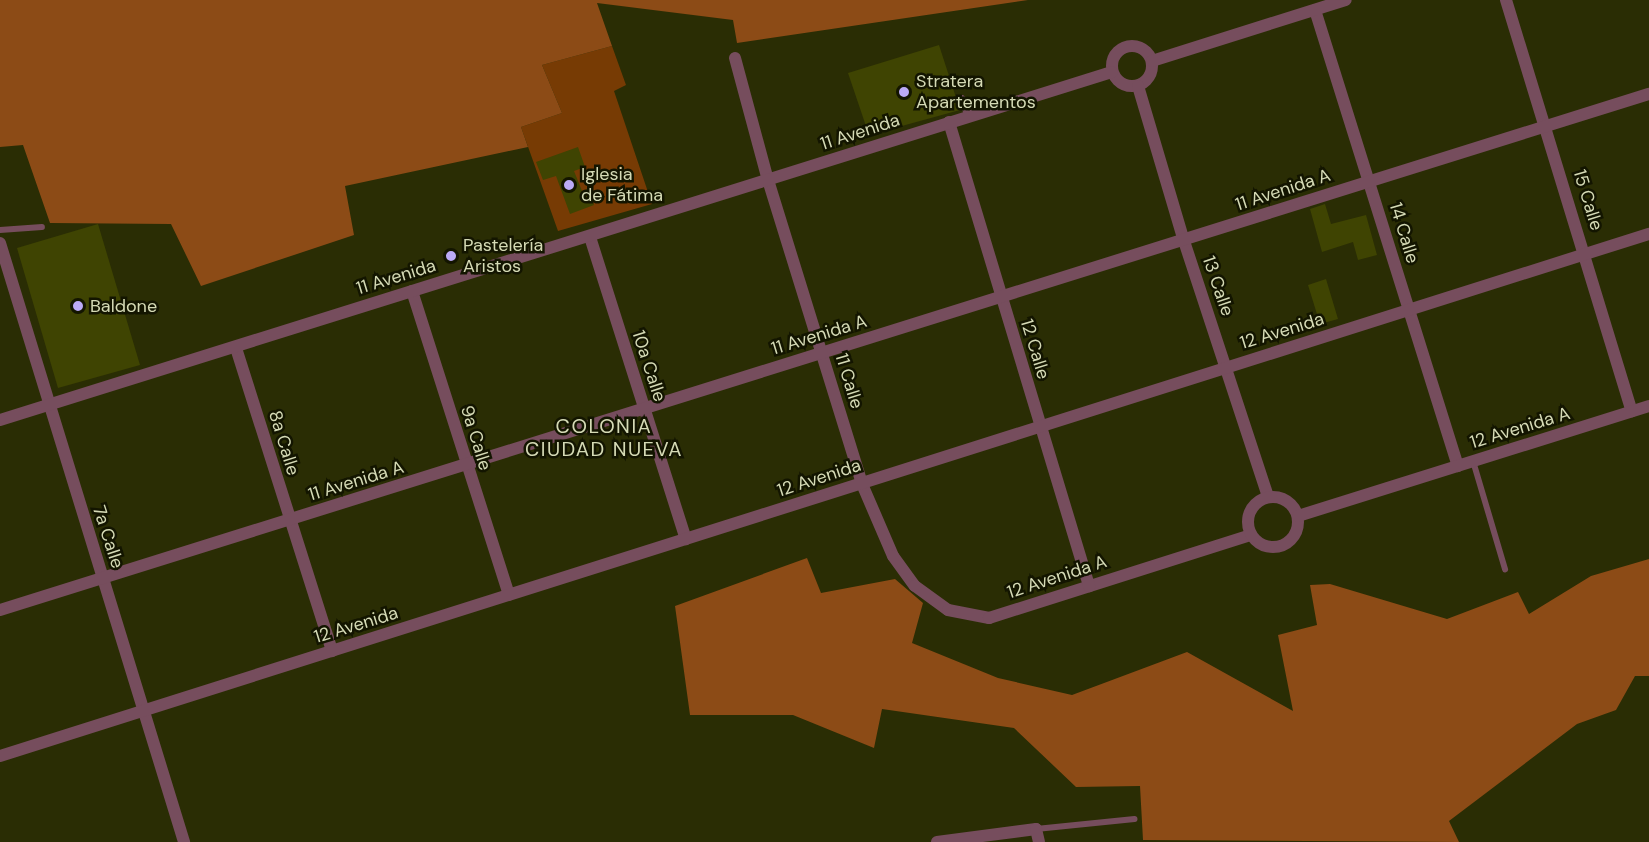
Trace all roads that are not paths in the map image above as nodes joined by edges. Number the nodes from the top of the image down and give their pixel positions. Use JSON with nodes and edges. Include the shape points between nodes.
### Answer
{"nodes":[{"id":1,"x":1346,"y":0,"type":"edge"},
{"id":2,"x":1506,"y":0,"type":"edge"},
{"id":3,"x":1314,"y":10,"type":"junction"},
{"id":4,"x":735,"y":58,"type":"dead end"},
{"id":5,"x":1152,"y":61,"type":"junction"},
{"id":6,"x":1112,"y":72,"type":"junction"},
{"id":7,"x":1138,"y":86,"type":"junction"},
{"id":8,"x":1649,"y":94,"type":"edge"},
{"id":9,"x":962,"y":98,"type":"dead end"},
{"id":10,"x":968,"y":117,"type":"junction"},
{"id":11,"x":949,"y":122,"type":"junction"},
{"id":12,"x":1546,"y":126,"type":"junction"},
{"id":13,"x":768,"y":180,"type":"junction"},
{"id":14,"x":1369,"y":182,"type":"junction"},
{"id":15,"x":42,"y":227,"type":"dead end"},
{"id":16,"x":0,"y":230,"type":"edge"},
{"id":17,"x":1649,"y":234,"type":"edge"},
{"id":18,"x":590,"y":237,"type":"junction"},
{"id":19,"x":1184,"y":241,"type":"junction"},
{"id":20,"x":0,"y":243,"type":"edge"},
{"id":21,"x":1586,"y":254,"type":"junction"},
{"id":22,"x":412,"y":291,"type":"junction"},
{"id":23,"x":1000,"y":298,"type":"junction"},
{"id":24,"x":1409,"y":310,"type":"junction"},
{"id":25,"x":236,"y":348,"type":"junction"},
{"id":26,"x":821,"y":354,"type":"junction"},
{"id":27,"x":1226,"y":367,"type":"junction"},
{"id":28,"x":47,"y":405,"type":"junction"},
{"id":29,"x":1649,"y":406,"type":"edge"},
{"id":30,"x":644,"y":408,"type":"junction"},
{"id":31,"x":1632,"y":411,"type":"junction"},
{"id":32,"x":0,"y":420,"type":"edge"},
{"id":33,"x":1039,"y":426,"type":"junction"},
{"id":34,"x":1473,"y":461,"type":"junction"},
{"id":35,"x":465,"y":466,"type":"junction"},
{"id":36,"x":1458,"y":466,"type":"junction"},
{"id":37,"x":862,"y":484,"type":"junction"},
{"id":38,"x":1268,"y":496,"type":"junction"},
{"id":39,"x":1298,"y":516,"type":"junction"},
{"id":40,"x":289,"y":520,"type":"junction"},
{"id":41,"x":1251,"y":535,"type":"junction"},
{"id":42,"x":686,"y":539,"type":"junction"},
{"id":43,"x":892,"y":556,"type":"joint"},
{"id":44,"x":1504,"y":569,"type":"dead end"},
{"id":45,"x":102,"y":577,"type":"junction"},
{"id":46,"x":1089,"y":586,"type":"junction"},
{"id":47,"x":509,"y":596,"type":"junction"},
{"id":48,"x":0,"y":610,"type":"edge"},
{"id":49,"x":332,"y":651,"type":"junction"},
{"id":50,"x":142,"y":710,"type":"junction"},
{"id":51,"x":0,"y":756,"type":"edge"},
{"id":52,"x":1134,"y":819,"type":"dead end"},
{"id":53,"x":1036,"y":829,"type":"junction"},
{"id":54,"x":989,"y":839,"type":"edge"},
{"id":55,"x":184,"y":842,"type":"edge"},
{"id":56,"x":937,"y":842,"type":"edge"},
{"id":57,"x":1039,"y":842,"type":"edge"}],
"edges":[{"from":1,"to":3,"type":"street"},
{"from":2,"to":12,"type":"street","name":"15 Calle"},
{"from":3,"to":5,"type":"street"},
{"from":3,"to":14,"type":"street","name":"14 Calle"},
{"from":4,"to":13,"type":"street","name":"11 Calle"},
{"from":5,"to":6,"type":"street","via":[[1139,47],[1126,46],[1112,59]]},
{"from":5,"to":7,"type":"street","via":[[1151,74]]},
{"from":6,"to":7,"type":"street","via":[[1119,83]]},
{"from":6,"to":10,"type":"street","name":"11 Avenida"},
{"from":7,"to":19,"type":"street","name":"13 Calle"},
{"from":8,"to":12,"type":"street","name":"11 Avenida A"},
{"from":9,"to":10,"type":"lane"},
{"from":10,"to":11,"type":"street","name":"11 Avenida"},
{"from":11,"to":13,"type":"street","name":"11 Avenida"},
{"from":11,"to":23,"type":"street","name":"12 Calle"},
{"from":12,"to":14,"type":"street","name":"11 Avenida A"},
{"from":12,"to":21,"type":"street","name":"15 Calle"},
{"from":13,"to":18,"type":"street","name":"11 Avenida"},
{"from":13,"to":26,"type":"street","name":"11 Calle"},
{"from":14,"to":19,"type":"street","name":"11 Avenida A"},
{"from":14,"to":24,"type":"street","name":"14 Calle"},
{"from":15,"to":16,"type":"lane"},
{"from":17,"to":21,"type":"street","name":"12 Avenida"},
{"from":18,"to":22,"type":"street","name":"11 Avenida"},
{"from":18,"to":30,"type":"street","name":"10a Calle"},
{"from":19,"to":23,"type":"street","name":"11 Avenida A"},
{"from":19,"to":27,"type":"street","name":"13 Calle"},
{"from":20,"to":28,"type":"street","name":"7a Calle"},
{"from":21,"to":24,"type":"street","name":"12 Avenida"},
{"from":21,"to":31,"type":"street","name":"15 Calle"},
{"from":22,"to":25,"type":"street","name":"11 Avenida"},
{"from":22,"to":35,"type":"street","name":"9a Calle"},
{"from":23,"to":26,"type":"street","name":"11 Avenida A"},
{"from":23,"to":33,"type":"street","name":"12 Calle"},
{"from":24,"to":27,"type":"street","name":"12 Avenida"},
{"from":24,"to":36,"type":"street","name":"14 Calle"},
{"from":25,"to":28,"type":"street","name":"11 Avenida"},
{"from":25,"to":40,"type":"street","name":"8a Calle"},
{"from":26,"to":30,"type":"street","name":"11 Avenida A"},
{"from":26,"to":37,"type":"street","name":"11 Calle"},
{"from":27,"to":33,"type":"street","name":"12 Avenida"},
{"from":27,"to":38,"type":"street","name":"13 Calle"},
{"from":28,"to":32,"type":"street","name":"11 Avenida"},
{"from":28,"to":45,"type":"street","name":"7a Calle"},
{"from":29,"to":31,"type":"street","name":"12 Avenida A"},
{"from":30,"to":35,"type":"street","name":"11 Avenida A"},
{"from":30,"to":42,"type":"street","name":"10a Calle"},
{"from":31,"to":34,"type":"street","name":"12 Avenida A"},
{"from":33,"to":37,"type":"street","name":"12 Avenida"},
{"from":33,"to":46,"type":"street","name":"12 Calle"},
{"from":34,"to":36,"type":"street","name":"12 Avenida A"},
{"from":34,"to":44,"type":"lane"},
{"from":35,"to":40,"type":"street","name":"11 Avenida A"},
{"from":35,"to":47,"type":"street","name":"9a Calle"},
{"from":36,"to":39,"type":"street","name":"12 Avenida A"},
{"from":37,"to":42,"type":"street","name":"12 Avenida"},
{"from":37,"to":43,"type":"street","name":"11 Calle"},
{"from":38,"to":39,"type":"street","via":[[1288,501]]},
{"from":38,"to":41,"type":"street","via":[[1250,511]]},
{"from":39,"to":41,"type":"street","via":[[1292,538],[1279,547],[1263,545]]},
{"from":40,"to":45,"type":"street","name":"11 Avenida A"},
{"from":40,"to":49,"type":"street","name":"8a Calle"},
{"from":41,"to":46,"type":"street","name":"12 Avenida A"},
{"from":42,"to":47,"type":"street","name":"12 Avenida"},
{"from":43,"to":46,"type":"street","name":"12 Avenida A","via":[[915,586],[948,610],[971,616],[989,618]]},
{"from":45,"to":48,"type":"street","name":"11 Avenida A"},
{"from":45,"to":50,"type":"street","name":"7a Calle"},
{"from":47,"to":49,"type":"street","name":"12 Avenida"},
{"from":49,"to":50,"type":"street","name":"12 Avenida"},
{"from":50,"to":51,"type":"street","name":"12 Avenida"},
{"from":50,"to":55,"type":"street","name":"7a Calle"},
{"from":52,"to":53,"type":"lane"},
{"from":53,"to":54,"type":"street"},
{"from":53,"to":57,"type":"street"},
{"from":54,"to":56,"type":"street"}]}
